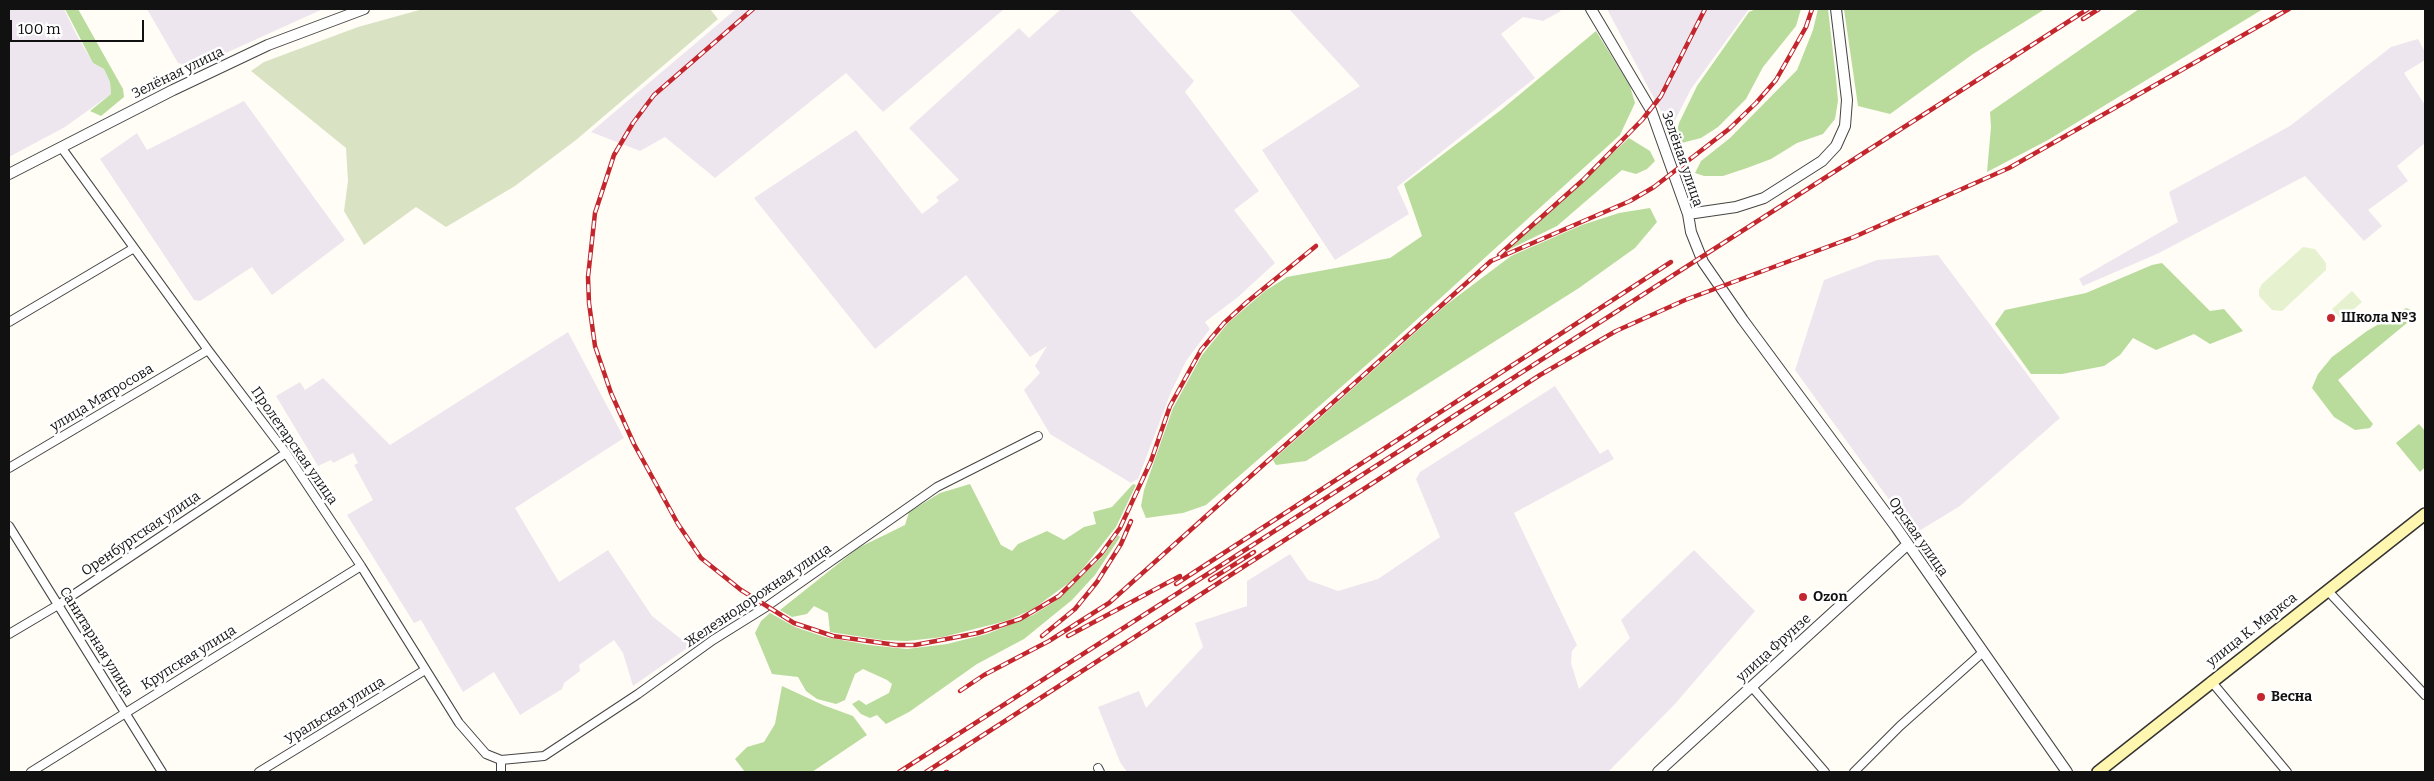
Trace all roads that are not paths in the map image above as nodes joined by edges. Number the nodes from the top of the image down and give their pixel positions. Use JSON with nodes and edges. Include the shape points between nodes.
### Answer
{"nodes":[{"id":1,"x":364,"y":9,"type":"edge"},
{"id":2,"x":1591,"y":9,"type":"edge"},
{"id":3,"x":1836,"y":9,"type":"edge"},
{"id":4,"x":61,"y":147,"type":"junction"},
{"id":5,"x":9,"y":174,"type":"edge"},
{"id":6,"x":1688,"y":214,"type":"junction"},
{"id":7,"x":134,"y":248,"type":"junction"},
{"id":8,"x":1743,"y":320,"type":"joint"},
{"id":9,"x":9,"y":322,"type":"edge"},
{"id":10,"x":208,"y":350,"type":"junction"},
{"id":11,"x":1038,"y":436,"type":"dead end"},
{"id":12,"x":286,"y":453,"type":"junction"},
{"id":13,"x":9,"y":468,"type":"edge"},
{"id":14,"x":2425,"y":514,"type":"edge"},
{"id":15,"x":9,"y":526,"type":"edge"},
{"id":16,"x":1908,"y":544,"type":"junction"},
{"id":17,"x":361,"y":566,"type":"junction"},
{"id":18,"x":2328,"y":590,"type":"junction"},
{"id":19,"x":58,"y":605,"type":"junction"},
{"id":20,"x":9,"y":634,"type":"edge"},
{"id":21,"x":1982,"y":652,"type":"junction"},
{"id":22,"x":425,"y":670,"type":"junction"},
{"id":23,"x":2211,"y":681,"type":"junction"},
{"id":24,"x":1752,"y":687,"type":"junction"},
{"id":25,"x":2425,"y":695,"type":"edge"},
{"id":26,"x":125,"y":712,"type":"junction"},
{"id":27,"x":501,"y":760,"type":"junction"},
{"id":28,"x":31,"y":772,"type":"edge"},
{"id":29,"x":162,"y":772,"type":"edge"},
{"id":30,"x":259,"y":772,"type":"edge"},
{"id":31,"x":501,"y":772,"type":"edge"},
{"id":32,"x":1658,"y":772,"type":"edge"},
{"id":33,"x":1825,"y":772,"type":"edge"},
{"id":34,"x":1854,"y":772,"type":"edge"},
{"id":35,"x":2067,"y":772,"type":"edge"},
{"id":36,"x":2098,"y":772,"type":"edge"},
{"id":37,"x":2287,"y":772,"type":"edge"}],
"edges":[{"from":1,"to":4,"type":"street","name":"Зелёная улица","via":[[268,45]]},
{"from":2,"to":6,"type":"street","name":"Зелёная улица","via":[[1651,110]]},
{"from":3,"to":6,"type":"street","via":[[1847,100],[1845,126],[1836,146],[1822,160],[1764,198],[1736,207]]},
{"from":4,"to":5,"type":"street","name":"Зелёная улица"},
{"from":4,"to":7,"type":"street","name":"Пролетарская улица"},
{"from":6,"to":8,"type":"street","name":"Зелёная улица","via":[[1690,232],[1704,262]]},
{"from":7,"to":9,"type":"street"},
{"from":7,"to":10,"type":"street","name":"Пролетарская улица"},
{"from":8,"to":16,"type":"street","name":"Орская улица"},
{"from":10,"to":12,"type":"street","name":"Пролетарская улица"},
{"from":10,"to":13,"type":"street","name":"улица Матросова"},
{"from":11,"to":27,"type":"street","name":"Железнодорожная улица","via":[[937,487],[544,756]]},
{"from":12,"to":17,"type":"street","name":"Пролетарская улица"},
{"from":12,"to":19,"type":"street","name":"Оренбургская улица"},
{"from":14,"to":18,"type":"main road","name":"улица К. Маркса"},
{"from":15,"to":19,"type":"street","name":"Санитарная улица"},
{"from":16,"to":21,"type":"street","name":"Орская улица"},
{"from":16,"to":24,"type":"street","name":"улица Фрунзе"},
{"from":17,"to":22,"type":"street","name":"Пролетарская улица"},
{"from":17,"to":26,"type":"street","name":"Крупская улица"},
{"from":18,"to":23,"type":"main road","name":"улица К. Маркса"},
{"from":18,"to":25,"type":"street"},
{"from":19,"to":20,"type":"street","name":"Оренбургская улица"},
{"from":19,"to":26,"type":"street","name":"Санитарная улица"},
{"from":21,"to":34,"type":"street"},
{"from":21,"to":35,"type":"street","name":"Орская улица"},
{"from":22,"to":27,"type":"street","name":"Пролетарская улица","via":[[459,723],[486,754]]},
{"from":22,"to":30,"type":"street","name":"Уральская улица"},
{"from":23,"to":36,"type":"main road","name":"улица К. Маркса"},
{"from":23,"to":37,"type":"street"},
{"from":24,"to":32,"type":"street","name":"улица Фрунзе"},
{"from":24,"to":33,"type":"street"},
{"from":26,"to":28,"type":"street","name":"Крупская улица"},
{"from":26,"to":29,"type":"street","name":"Санитарная улица"},
{"from":27,"to":31,"type":"street"}]}
